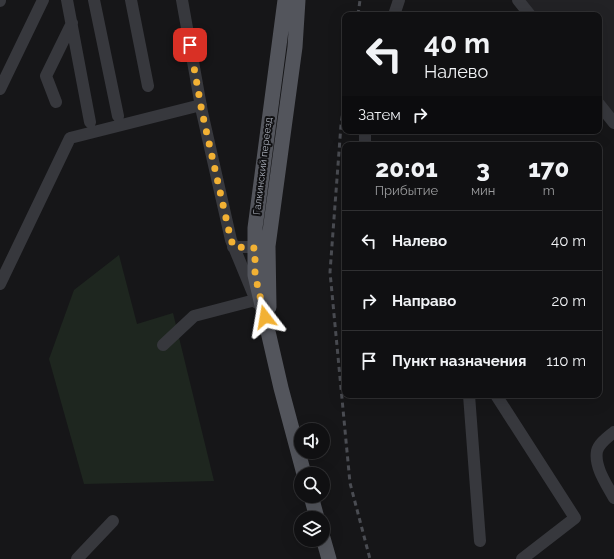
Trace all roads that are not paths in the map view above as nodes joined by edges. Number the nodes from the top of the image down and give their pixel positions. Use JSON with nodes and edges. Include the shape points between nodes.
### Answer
{"nodes":[{"id":1,"x":43,"y":0,"type":"edge"},
{"id":2,"x":67,"y":0,"type":"edge"},
{"id":3,"x":94,"y":0,"type":"edge"},
{"id":4,"x":131,"y":0,"type":"edge"},
{"id":5,"x":182,"y":0,"type":"edge"},
{"id":6,"x":285,"y":0,"type":"edge"},
{"id":7,"x":298,"y":0,"type":"edge"},
{"id":8,"x":400,"y":0,"type":"edge"},
{"id":9,"x":518,"y":0,"type":"edge"},
{"id":10,"x":395,"y":12,"type":"edge"},
{"id":11,"x":528,"y":12,"type":"edge"},
{"id":12,"x":72,"y":23,"type":"junction"},
{"id":13,"x":148,"y":86,"type":"dead end"},
{"id":14,"x":0,"y":89,"type":"edge"},
{"id":15,"x":56,"y":102,"type":"dead end"},
{"id":16,"x":201,"y":105,"type":"junction"},
{"id":17,"x":602,"y":108,"type":"edge"},
{"id":18,"x":118,"y":116,"type":"dead end"},
{"id":19,"x":90,"y":122,"type":"dead end"},
{"id":20,"x":614,"y":123,"type":"edge"},
{"id":21,"x":234,"y":247,"type":"junction"},
{"id":22,"x":262,"y":247,"type":"junction"},
{"id":23,"x":0,"y":284,"type":"edge"},
{"id":24,"x":256,"y":300,"type":"junction"},
{"id":25,"x":269,"y":332,"type":"junction"},
{"id":26,"x":163,"y":345,"type":"dead end"},
{"id":27,"x":469,"y":398,"type":"edge"},
{"id":28,"x":498,"y":398,"type":"edge"},
{"id":29,"x":614,"y":432,"type":"edge"},
{"id":30,"x":302,"y":467,"type":"edge"},
{"id":31,"x":614,"y":498,"type":"edge"},
{"id":32,"x":113,"y":521,"type":"dead end"},
{"id":33,"x":480,"y":541,"type":"dead end"},
{"id":34,"x":326,"y":547,"type":"edge"},
{"id":35,"x":77,"y":559,"type":"edge"},
{"id":36,"x":329,"y":559,"type":"edge"},
{"id":37,"x":522,"y":559,"type":"edge"}],
"edges":[{"from":1,"to":14,"type":"street"},
{"from":2,"to":12,"type":"street"},
{"from":3,"to":18,"type":"street"},
{"from":4,"to":13,"type":"street"},
{"from":5,"to":16,"type":"street"},
{"from":6,"to":22,"type":"main road","name":"Галкинский переезд","via":[[254,228]]},
{"from":7,"to":22,"type":"main road","name":"Галкинский переезд","via":[[295,47]]},
{"from":8,"to":10,"type":"street"},
{"from":9,"to":11,"type":"street"},
{"from":12,"to":15,"type":"street","via":[[46,76]]},
{"from":12,"to":19,"type":"street"},
{"from":16,"to":21,"type":"street"},
{"from":16,"to":23,"type":"street","via":[[70,138]]},
{"from":17,"to":20,"type":"street"},
{"from":21,"to":22,"type":"street"},
{"from":21,"to":24,"type":"street"},
{"from":22,"to":25,"type":"main road","name":"Галкинский переезд"},
{"from":24,"to":25,"type":"street"},
{"from":24,"to":26,"type":"street","via":[[194,316]]},
{"from":25,"to":30,"type":"main road","name":"Галкинский переезд"},
{"from":27,"to":33,"type":"street"},
{"from":28,"to":37,"type":"street","via":[[575,518]]},
{"from":29,"to":31,"type":"street","via":[[597,450],[598,465]]},
{"from":32,"to":35,"type":"street"},
{"from":34,"to":36,"type":"main road"}]}
